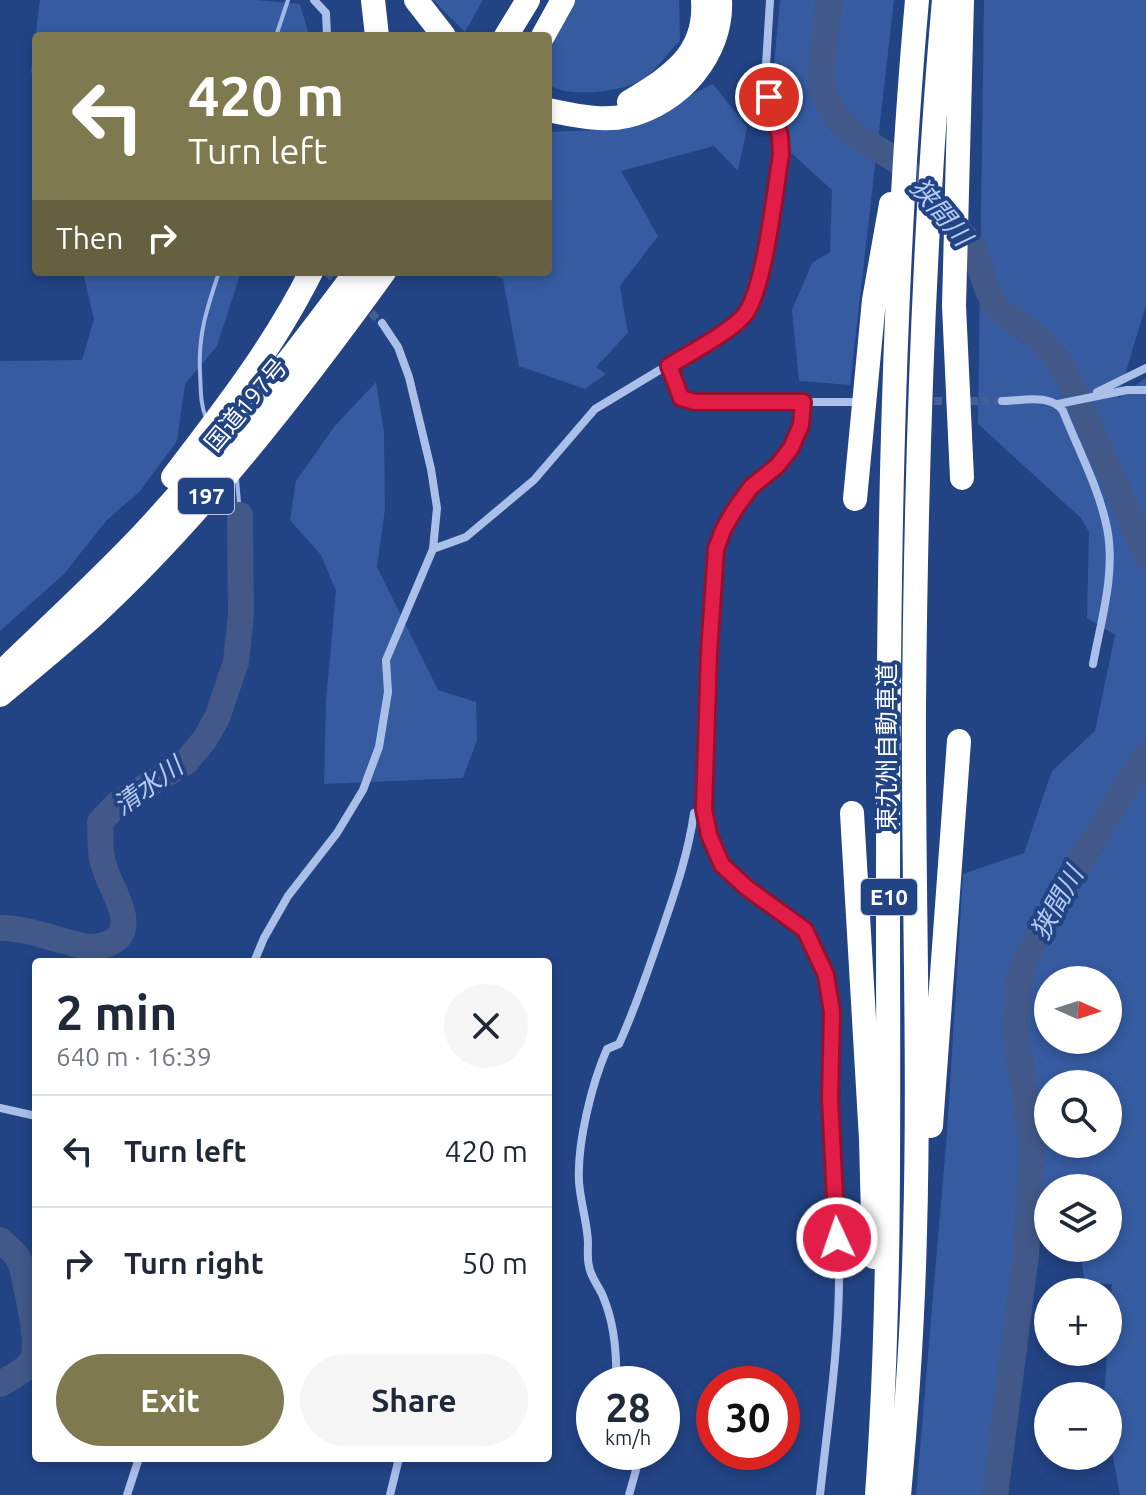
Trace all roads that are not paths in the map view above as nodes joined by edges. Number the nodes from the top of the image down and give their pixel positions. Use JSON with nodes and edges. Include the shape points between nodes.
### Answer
{"nodes":[{"id":1,"x":314,"y":0,"type":"edge"},
{"id":2,"x":373,"y":0,"type":"edge"},
{"id":3,"x":403,"y":0,"type":"edge"},
{"id":4,"x":416,"y":0,"type":"edge"},
{"id":5,"x":528,"y":0,"type":"edge"},
{"id":6,"x":549,"y":0,"type":"edge"},
{"id":7,"x":563,"y":0,"type":"edge"},
{"id":8,"x":703,"y":0,"type":"edge"},
{"id":9,"x":720,"y":0,"type":"edge"},
{"id":10,"x":770,"y":0,"type":"edge"},
{"id":11,"x":917,"y":0,"type":"edge"},
{"id":12,"x":944,"y":0,"type":"edge"},
{"id":13,"x":962,"y":0,"type":"edge"},
{"id":14,"x":327,"y":32,"type":"edge"},
{"id":15,"x":377,"y":32,"type":"edge"},
{"id":16,"x":426,"y":32,"type":"edge"},
{"id":17,"x":441,"y":32,"type":"edge"},
{"id":18,"x":508,"y":32,"type":"edge"},
{"id":19,"x":531,"y":32,"type":"edge"},
{"id":20,"x":545,"y":32,"type":"edge"},
{"id":21,"x":552,"y":98,"type":"edge"},
{"id":22,"x":908,"y":107,"type":"junction"},
{"id":23,"x":946,"y":109,"type":"junction"},
{"id":24,"x":552,"y":111,"type":"edge"},
{"id":25,"x":309,"y":276,"type":"edge"},
{"id":26,"x":353,"y":276,"type":"edge"},
{"id":27,"x":381,"y":276,"type":"edge"},
{"id":28,"x":911,"y":300,"type":"junction"},
{"id":29,"x":382,"y":323,"type":"tunnel mouth"},
{"id":30,"x":669,"y":366,"type":"junction"},
{"id":31,"x":1146,"y":368,"type":"edge"},
{"id":32,"x":1146,"y":390,"type":"edge"},
{"id":33,"x":1089,"y":396,"type":"junction"},
{"id":34,"x":1002,"y":401,"type":"tunnel mouth"},
{"id":35,"x":803,"y":402,"type":"junction"},
{"id":36,"x":852,"y":402,"type":"dead end"},
{"id":37,"x":1058,"y":404,"type":"junction"},
{"id":38,"x":962,"y":478,"type":"dead end"},
{"id":39,"x":855,"y":499,"type":"dead end"},
{"id":40,"x":433,"y":549,"type":"junction"},
{"id":41,"x":48,"y":627,"type":"junction"},
{"id":42,"x":1093,"y":664,"type":"dead end"},
{"id":43,"x":0,"y":674,"type":"edge"},
{"id":44,"x":0,"y":695,"type":"edge"},
{"id":45,"x":959,"y":741,"type":"dead end"},
{"id":46,"x":704,"y":809,"type":"junction"},
{"id":47,"x":852,"y":813,"type":"dead end"},
{"id":48,"x":256,"y":958,"type":"edge"},
{"id":49,"x":0,"y":1108,"type":"edge"},
{"id":50,"x":32,"y":1115,"type":"edge"},
{"id":51,"x":912,"y":1328,"type":"junction"},
{"id":52,"x":617,"y":1366,"type":"edge"},
{"id":53,"x":138,"y":1462,"type":"edge"},
{"id":54,"x":398,"y":1462,"type":"edge"},
{"id":55,"x":636,"y":1470,"type":"edge"},
{"id":56,"x":127,"y":1495,"type":"edge"},
{"id":57,"x":390,"y":1495,"type":"edge"},
{"id":58,"x":629,"y":1495,"type":"edge"},
{"id":59,"x":820,"y":1495,"type":"edge"},
{"id":60,"x":874,"y":1495,"type":"edge"},
{"id":61,"x":899,"y":1495,"type":"edge"}],
"edges":[{"from":1,"to":14,"type":"street","via":[[326,13]]},
{"from":2,"to":15,"type":"highway"},
{"from":3,"to":16,"type":"highway"},
{"from":4,"to":17,"type":"highway"},
{"from":5,"to":18,"type":"highway"},
{"from":6,"to":19,"type":"highway"},
{"from":7,"to":20,"type":"highway"},
{"from":8,"to":21,"type":"highway","via":[[698,35],[673,75],[628,103],[577,104]]},
{"from":9,"to":24,"type":"highway","via":[[715,39],[689,81],[669,98],[628,116],[602,119]]},
{"from":10,"to":30,"type":"street","via":[[765,82],[781,154],[756,287],[736,324]]},
{"from":11,"to":22,"type":"highway","name":"東九州自動車道","number":"E10"},
{"from":12,"to":23,"type":"highway","name":"東九州自動車道","number":"E10"},
{"from":13,"to":23,"type":"highway"},
{"from":22,"to":28,"type":"highway","name":"東九州自動車道","number":"E10"},
{"from":22,"to":39,"type":"highway","via":[[874,300]]},
{"from":23,"to":28,"type":"highway","name":"東九州自動車道","number":"E10"},
{"from":23,"to":38,"type":"highway"},
{"from":25,"to":41,"type":"highway","via":[[223,411]]},
{"from":26,"to":41,"type":"highway","name":"国道197号","number":"197","via":[[280,374],[143,534]]},
{"from":27,"to":44,"type":"highway","name":"国道197号","number":"197","via":[[290,396],[147,562]]},
{"from":28,"to":51,"type":"highway","name":"東九州自動車道","number":"E10","via":[[917,1066]]},
{"from":28,"to":60,"type":"highway","name":"東九州自動車道","number":"E10","via":[[894,456],[888,1320]]},
{"from":29,"to":40,"type":"street","via":[[409,377],[431,469],[437,508]]},
{"from":30,"to":35,"type":"street","via":[[681,398],[695,402]]},
{"from":30,"to":40,"type":"street","via":[[595,409],[534,480],[466,537]]},
{"from":31,"to":33,"type":"street"},
{"from":32,"to":33,"type":"street"},
{"from":33,"to":37,"type":"street"},
{"from":34,"to":37,"type":"street"},
{"from":35,"to":36,"type":"street"},
{"from":35,"to":46,"type":"street","via":[[791,448],[751,487],[716,549]]},
{"from":37,"to":42,"type":"street","via":[[1107,530],[1107,584]]},
{"from":40,"to":48,"type":"street","via":[[386,660],[388,692],[379,747],[363,790],[288,896]]},
{"from":41,"to":43,"type":"highway","name":"国道197号","number":"197"},
{"from":45,"to":51,"type":"highway"},
{"from":46,"to":52,"type":"street","via":[[694,813],[676,893],[633,1014],[595,1076],[584,1139],[579,1178],[588,1263],[609,1315]]},
{"from":46,"to":59,"type":"street","via":[[722,865],[805,930],[826,975],[832,1012],[830,1099],[839,1267]]},
{"from":47,"to":60,"type":"highway","via":[[871,1139]]},
{"from":49,"to":50,"type":"street"},
{"from":51,"to":61,"type":"highway","name":"東九州自動車道","number":"E10"},
{"from":53,"to":56,"type":"street"},
{"from":54,"to":57,"type":"street"},
{"from":55,"to":58,"type":"street"}]}
